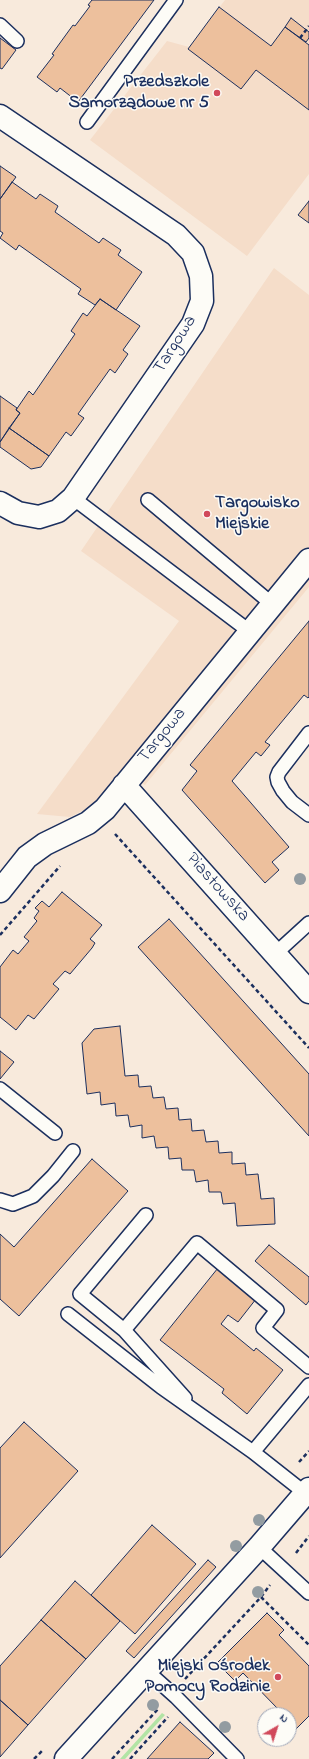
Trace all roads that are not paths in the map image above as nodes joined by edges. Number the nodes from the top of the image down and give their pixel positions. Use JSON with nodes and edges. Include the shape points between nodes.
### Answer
{"nodes":[{"id":1,"x":176,"y":0,"type":"edge"},
{"id":2,"x":0,"y":25,"type":"edge"},
{"id":3,"x":17,"y":41,"type":"dead end"},
{"id":4,"x":0,"y":116,"type":"edge"},
{"id":5,"x":87,"y":122,"type":"dead end"},
{"id":6,"x":73,"y":498,"type":"junction"},
{"id":7,"x":148,"y":500,"type":"dead end"},
{"id":8,"x":0,"y":504,"type":"edge"},
{"id":9,"x":309,"y":560,"type":"edge"},
{"id":10,"x":272,"y":604,"type":"junction"},
{"id":11,"x":249,"y":631,"type":"junction"},
{"id":12,"x":309,"y":734,"type":"edge"},
{"id":13,"x":124,"y":785,"type":"junction"},
{"id":14,"x":309,"y":815,"type":"edge"},
{"id":15,"x":0,"y":891,"type":"edge"},
{"id":16,"x":309,"y":924,"type":"edge"},
{"id":17,"x":275,"y":954,"type":"junction"},
{"id":18,"x":309,"y":992,"type":"edge"},
{"id":19,"x":0,"y":1089,"type":"edge"},
{"id":20,"x":55,"y":1133,"type":"dead end"},
{"id":21,"x":73,"y":1151,"type":"dead end"},
{"id":22,"x":0,"y":1200,"type":"edge"},
{"id":23,"x":146,"y":1215,"type":"dead end"},
{"id":24,"x":68,"y":1314,"type":"dead end"},
{"id":25,"x":124,"y":1330,"type":"junction"},
{"id":26,"x":309,"y":1367,"type":"edge"},
{"id":27,"x":309,"y":1385,"type":"edge"},
{"id":28,"x":201,"y":1416,"type":"junction"},
{"id":29,"x":253,"y":1452,"type":"junction"},
{"id":30,"x":307,"y":1491,"type":"edge"},
{"id":31,"x":259,"y":1547,"type":"junction"},
{"id":32,"x":309,"y":1593,"type":"edge"},
{"id":33,"x":147,"y":1671,"type":"junction"},
{"id":34,"x":66,"y":1759,"type":"edge"},
{"id":35,"x":237,"y":1759,"type":"edge"}],
"edges":[{"from":1,"to":5,"type":"lane"},
{"from":2,"to":3,"type":"lane"},
{"from":4,"to":6,"type":"street","name":"Targowa","via":[[176,235],[193,253],[201,276],[202,301],[193,324]]},
{"from":6,"to":8,"type":"street","name":"Targowa","via":[[58,511],[39,517],[18,513]]},
{"from":6,"to":11,"type":"lane"},
{"from":7,"to":10,"type":"lane"},
{"from":9,"to":10,"type":"street","name":"Targowa"},
{"from":10,"to":11,"type":"street","name":"Targowa"},
{"from":11,"to":13,"type":"street","name":"Targowa"},
{"from":12,"to":14,"type":"lane","via":[[277,777],[283,791],[292,802]]},
{"from":13,"to":15,"type":"street","name":"Targowa","via":[[96,817],[45,844],[27,857]]},
{"from":13,"to":17,"type":"street","name":"Piastowska"},
{"from":16,"to":17,"type":"lane"},
{"from":17,"to":18,"type":"street","name":"Piastowska"},
{"from":19,"to":20,"type":"lane"},
{"from":21,"to":22,"type":"lane","via":[[33,1196],[13,1204]]},
{"from":23,"to":25,"type":"lane","via":[[80,1294]]},
{"from":24,"to":28,"type":"lane"},
{"from":25,"to":26,"type":"lane","via":[[197,1243],[278,1310],[263,1328]]},
{"from":25,"to":28,"type":"lane"},
{"from":27,"to":29,"type":"lane"},
{"from":28,"to":29,"type":"lane"},
{"from":29,"to":30,"type":"lane"},
{"from":30,"to":31,"type":"street"},
{"from":31,"to":32,"type":"lane"},
{"from":31,"to":33,"type":"street"},
{"from":33,"to":34,"type":"street"},
{"from":33,"to":35,"type":"lane"}]}
